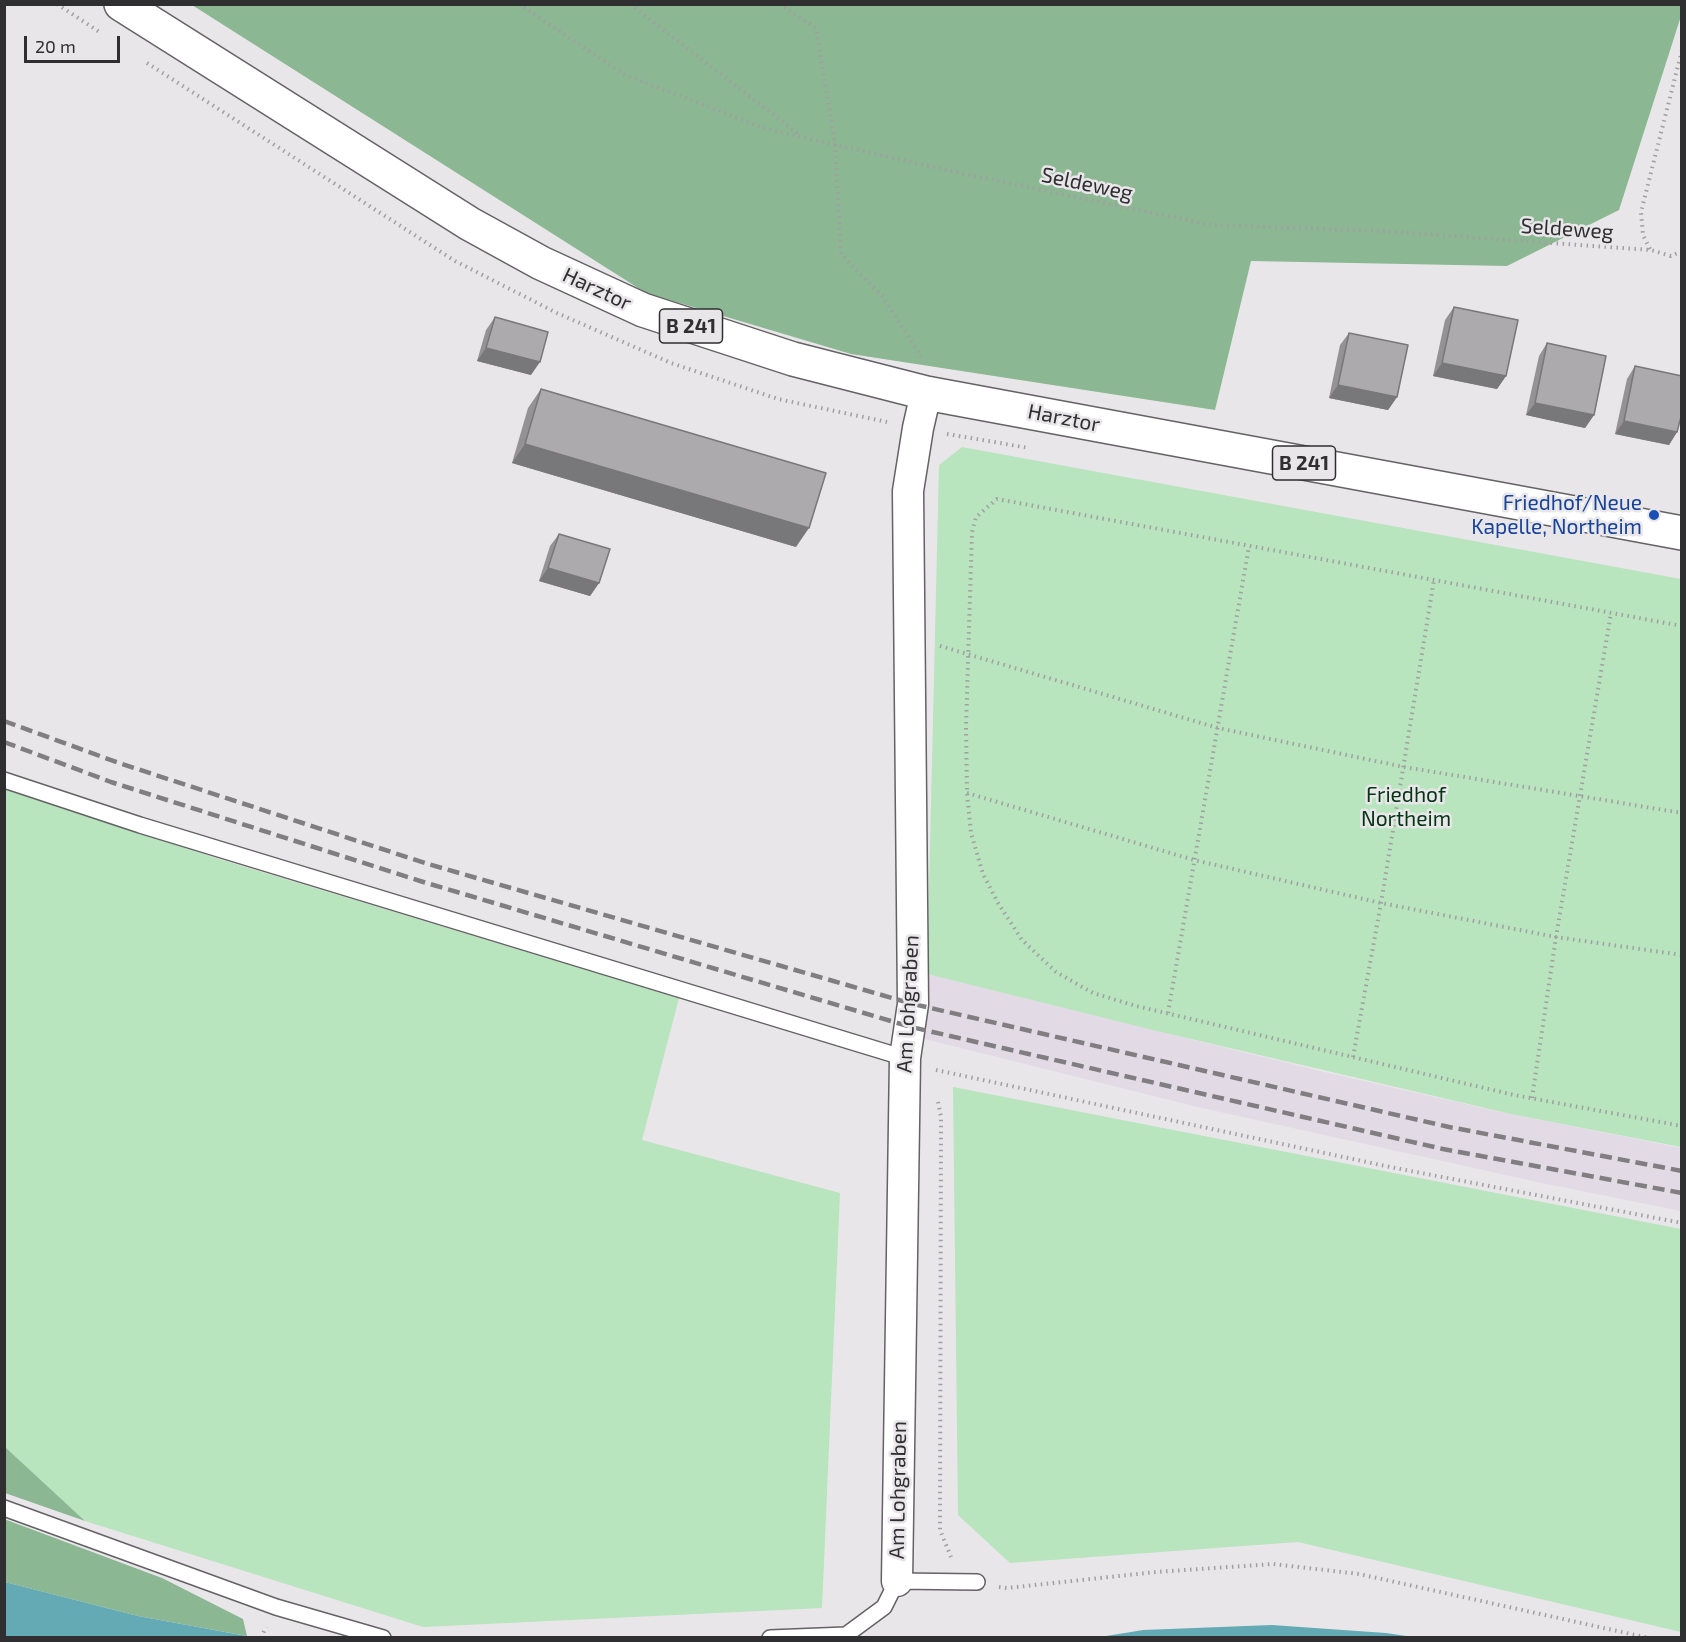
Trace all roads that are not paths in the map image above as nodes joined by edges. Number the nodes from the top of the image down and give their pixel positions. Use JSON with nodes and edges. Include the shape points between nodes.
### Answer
{"nodes":[{"id":1,"x":121,"y":4,"type":"edge"},
{"id":2,"x":926,"y":393,"type":"junction"},
{"id":3,"x":1682,"y":533,"type":"edge"},
{"id":4,"x":4,"y":780,"type":"edge"},
{"id":5,"x":919,"y":1063,"type":"junction"},
{"id":6,"x":4,"y":1508,"type":"edge"},
{"id":7,"x":897,"y":1581,"type":"junction"},
{"id":8,"x":977,"y":1582,"type":"road end"},
{"id":9,"x":383,"y":1638,"type":"edge"},
{"id":10,"x":770,"y":1638,"type":"edge"}],
"edges":[{"from":1,"to":2,"type":"main road","name":"Harztor","number":"B 241","via":[[470,224],[541,263],[643,310],[793,359]]},
{"from":2,"to":3,"type":"main road","name":"Harztor","number":"B 241"},
{"from":2,"to":5,"type":"street","name":"Am Lohgraben","via":[[908,491],[913,1004]]},
{"from":4,"to":5,"type":"lane"},
{"from":5,"to":7,"type":"street","name":"Am Lohgraben"},
{"from":6,"to":9,"type":"lane","via":[[276,1607]]},
{"from":7,"to":8,"type":"lane"},
{"from":7,"to":10,"type":"lane","via":[[884,1607],[846,1635]]}]}
